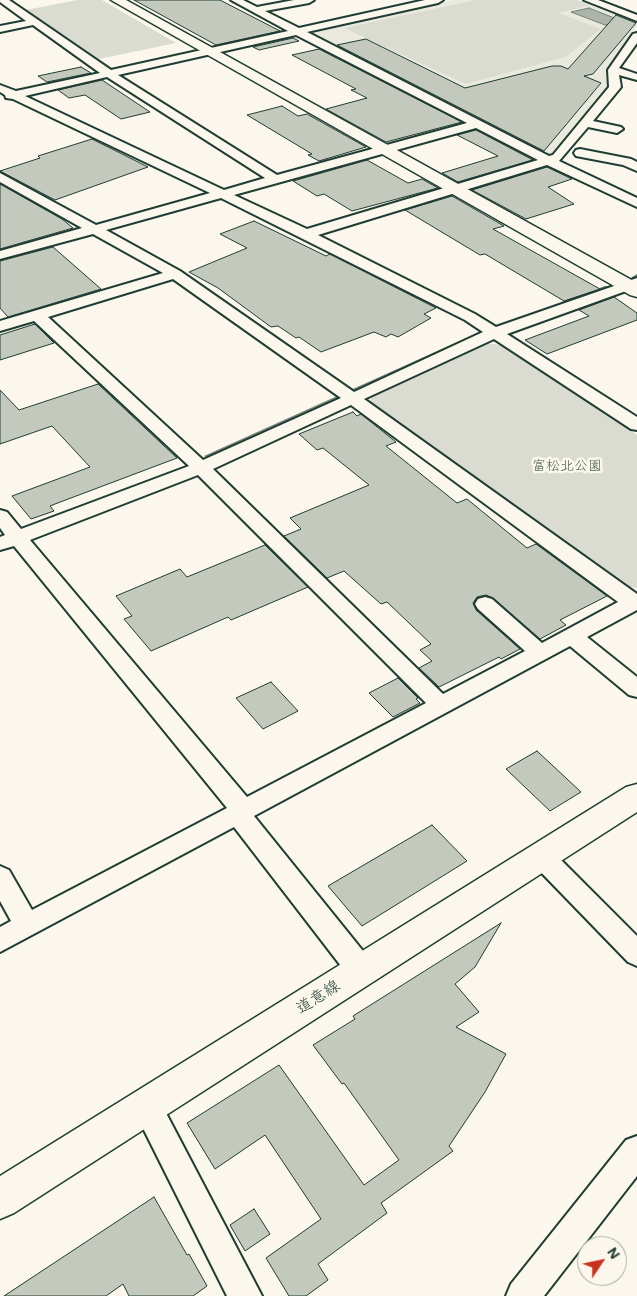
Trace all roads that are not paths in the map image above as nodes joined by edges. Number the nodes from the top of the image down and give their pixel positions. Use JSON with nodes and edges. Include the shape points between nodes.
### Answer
{"nodes":[{"id":1,"x":3,"y":0,"type":"edge"},
{"id":2,"x":117,"y":0,"type":"edge"},
{"id":3,"x":236,"y":0,"type":"edge"},
{"id":4,"x":309,"y":0,"type":"edge"},
{"id":5,"x":438,"y":0,"type":"edge"},
{"id":6,"x":590,"y":0,"type":"edge"},
{"id":7,"x":257,"y":10,"type":"junction"},
{"id":8,"x":637,"y":18,"type":"edge"},
{"id":9,"x":34,"y":22,"type":"junction"},
{"id":10,"x":0,"y":28,"type":"edge"},
{"id":11,"x":299,"y":32,"type":"junction"},
{"id":12,"x":637,"y":36,"type":"edge"},
{"id":13,"x":210,"y":52,"type":"junction"},
{"id":14,"x":613,"y":70,"type":"junction"},
{"id":15,"x":109,"y":74,"type":"junction"},
{"id":16,"x":637,"y":77,"type":"edge"},
{"id":17,"x":0,"y":88,"type":"edge"},
{"id":18,"x":15,"y":95,"type":"junction"},
{"id":19,"x":0,"y":98,"type":"edge"},
{"id":20,"x":586,"y":123,"type":"junction"},
{"id":21,"x":478,"y":124,"type":"junction"},
{"id":22,"x":617,"y":129,"type":"dead end"},
{"id":23,"x":570,"y":142,"type":"junction"},
{"id":24,"x":602,"y":148,"type":"dead end"},
{"id":25,"x":385,"y":150,"type":"junction"},
{"id":26,"x":580,"y":153,"type":"dead end"},
{"id":27,"x":549,"y":162,"type":"junction"},
{"id":28,"x":637,"y":167,"type":"edge"},
{"id":29,"x":0,"y":177,"type":"edge"},
{"id":30,"x":276,"y":180,"type":"junction"},
{"id":31,"x":637,"y":187,"type":"edge"},
{"id":32,"x":456,"y":189,"type":"junction"},
{"id":33,"x":221,"y":194,"type":"junction"},
{"id":34,"x":623,"y":196,"type":"junction"},
{"id":35,"x":637,"y":203,"type":"edge"},
{"id":36,"x":95,"y":229,"type":"junction"},
{"id":37,"x":306,"y":234,"type":"junction"},
{"id":38,"x":0,"y":255,"type":"edge"},
{"id":39,"x":175,"y":274,"type":"junction"},
{"id":40,"x":634,"y":286,"type":"edge"},
{"id":41,"x":37,"y":315,"type":"junction"},
{"id":42,"x":0,"y":326,"type":"edge"},
{"id":43,"x":495,"y":334,"type":"junction"},
{"id":44,"x":348,"y":395,"type":"junction"},
{"id":45,"x":637,"y":425,"type":"edge"},
{"id":46,"x":201,"y":468,"type":"junction"},
{"id":47,"x":0,"y":516,"type":"edge"},
{"id":48,"x":8,"y":540,"type":"edge"},
{"id":49,"x":635,"y":602,"type":"edge"},
{"id":50,"x":485,"y":604,"type":"dead end"},
{"id":51,"x":572,"y":636,"type":"junction"},
{"id":52,"x":540,"y":653,"type":"junction"},
{"id":53,"x":637,"y":688,"type":"edge"},
{"id":54,"x":441,"y":705,"type":"junction"},
{"id":55,"x":637,"y":796,"type":"edge"},
{"id":56,"x":241,"y":813,"type":"junction"},
{"id":57,"x":542,"y":857,"type":"junction"},
{"id":58,"x":0,"y":877,"type":"edge"},
{"id":59,"x":27,"y":926,"type":"junction"},
{"id":60,"x":0,"y":940,"type":"edge"},
{"id":61,"x":637,"y":954,"type":"edge"},
{"id":62,"x":361,"y":970,"type":"junction"},
{"id":63,"x":147,"y":1106,"type":"junction"},
{"id":64,"x":637,"y":1152,"type":"edge"},
{"id":65,"x":0,"y":1199,"type":"edge"},
{"id":66,"x":245,"y":1296,"type":"edge"},
{"id":67,"x":523,"y":1296,"type":"edge"}],
"edges":[{"from":1,"to":9,"type":"street"},
{"from":2,"to":13,"type":"street"},
{"from":3,"to":7,"type":"street"},
{"from":4,"to":7,"type":"street"},
{"from":5,"to":11,"type":"street"},
{"from":6,"to":8,"type":"street"},
{"from":7,"to":11,"type":"street"},
{"from":9,"to":10,"type":"street"},
{"from":9,"to":15,"type":"street"},
{"from":11,"to":13,"type":"street"},
{"from":11,"to":21,"type":"street"},
{"from":12,"to":14,"type":"street"},
{"from":13,"to":15,"type":"street"},
{"from":13,"to":25,"type":"street"},
{"from":14,"to":16,"type":"street"},
{"from":14,"to":20,"type":"street","via":[[615,87]]},
{"from":15,"to":18,"type":"street"},
{"from":15,"to":30,"type":"street"},
{"from":17,"to":18,"type":"street"},
{"from":18,"to":19,"type":"street"},
{"from":18,"to":33,"type":"street"},
{"from":20,"to":22,"type":"street"},
{"from":20,"to":23,"type":"street"},
{"from":21,"to":25,"type":"street"},
{"from":21,"to":27,"type":"street"},
{"from":23,"to":24,"type":"street"},
{"from":23,"to":27,"type":"street","via":[[557,158]]},
{"from":25,"to":30,"type":"street"},
{"from":25,"to":32,"type":"street"},
{"from":26,"to":28,"type":"street"},
{"from":27,"to":32,"type":"street"},
{"from":27,"to":34,"type":"street"},
{"from":29,"to":36,"type":"street"},
{"from":30,"to":33,"type":"street"},
{"from":31,"to":34,"type":"street"},
{"from":32,"to":37,"type":"street"},
{"from":32,"to":40,"type":"street"},
{"from":33,"to":36,"type":"street"},
{"from":33,"to":37,"type":"street"},
{"from":34,"to":35,"type":"street"},
{"from":36,"to":38,"type":"street"},
{"from":36,"to":39,"type":"street"},
{"from":37,"to":43,"type":"street","via":[[470,317]]},
{"from":39,"to":41,"type":"street"},
{"from":39,"to":44,"type":"street"},
{"from":40,"to":43,"type":"street"},
{"from":41,"to":42,"type":"street"},
{"from":41,"to":46,"type":"street"},
{"from":43,"to":44,"type":"street"},
{"from":43,"to":45,"type":"street"},
{"from":44,"to":46,"type":"street"},
{"from":44,"to":49,"type":"street"},
{"from":46,"to":48,"type":"street"},
{"from":46,"to":54,"type":"street"},
{"from":47,"to":48,"type":"street"},
{"from":48,"to":56,"type":"street"},
{"from":49,"to":51,"type":"street"},
{"from":50,"to":52,"type":"street"},
{"from":51,"to":52,"type":"street"},
{"from":51,"to":53,"type":"street"},
{"from":52,"to":54,"type":"street"},
{"from":54,"to":56,"type":"street"},
{"from":55,"to":57,"type":"street","name":"道意線"},
{"from":56,"to":59,"type":"street"},
{"from":56,"to":62,"type":"street"},
{"from":57,"to":61,"type":"street"},
{"from":57,"to":62,"type":"street","name":"道意線"},
{"from":58,"to":59,"type":"street"},
{"from":59,"to":60,"type":"street"},
{"from":62,"to":63,"type":"street","name":"道意線"},
{"from":63,"to":65,"type":"street","name":"道意線"},
{"from":63,"to":66,"type":"street"},
{"from":64,"to":67,"type":"street"}]}
